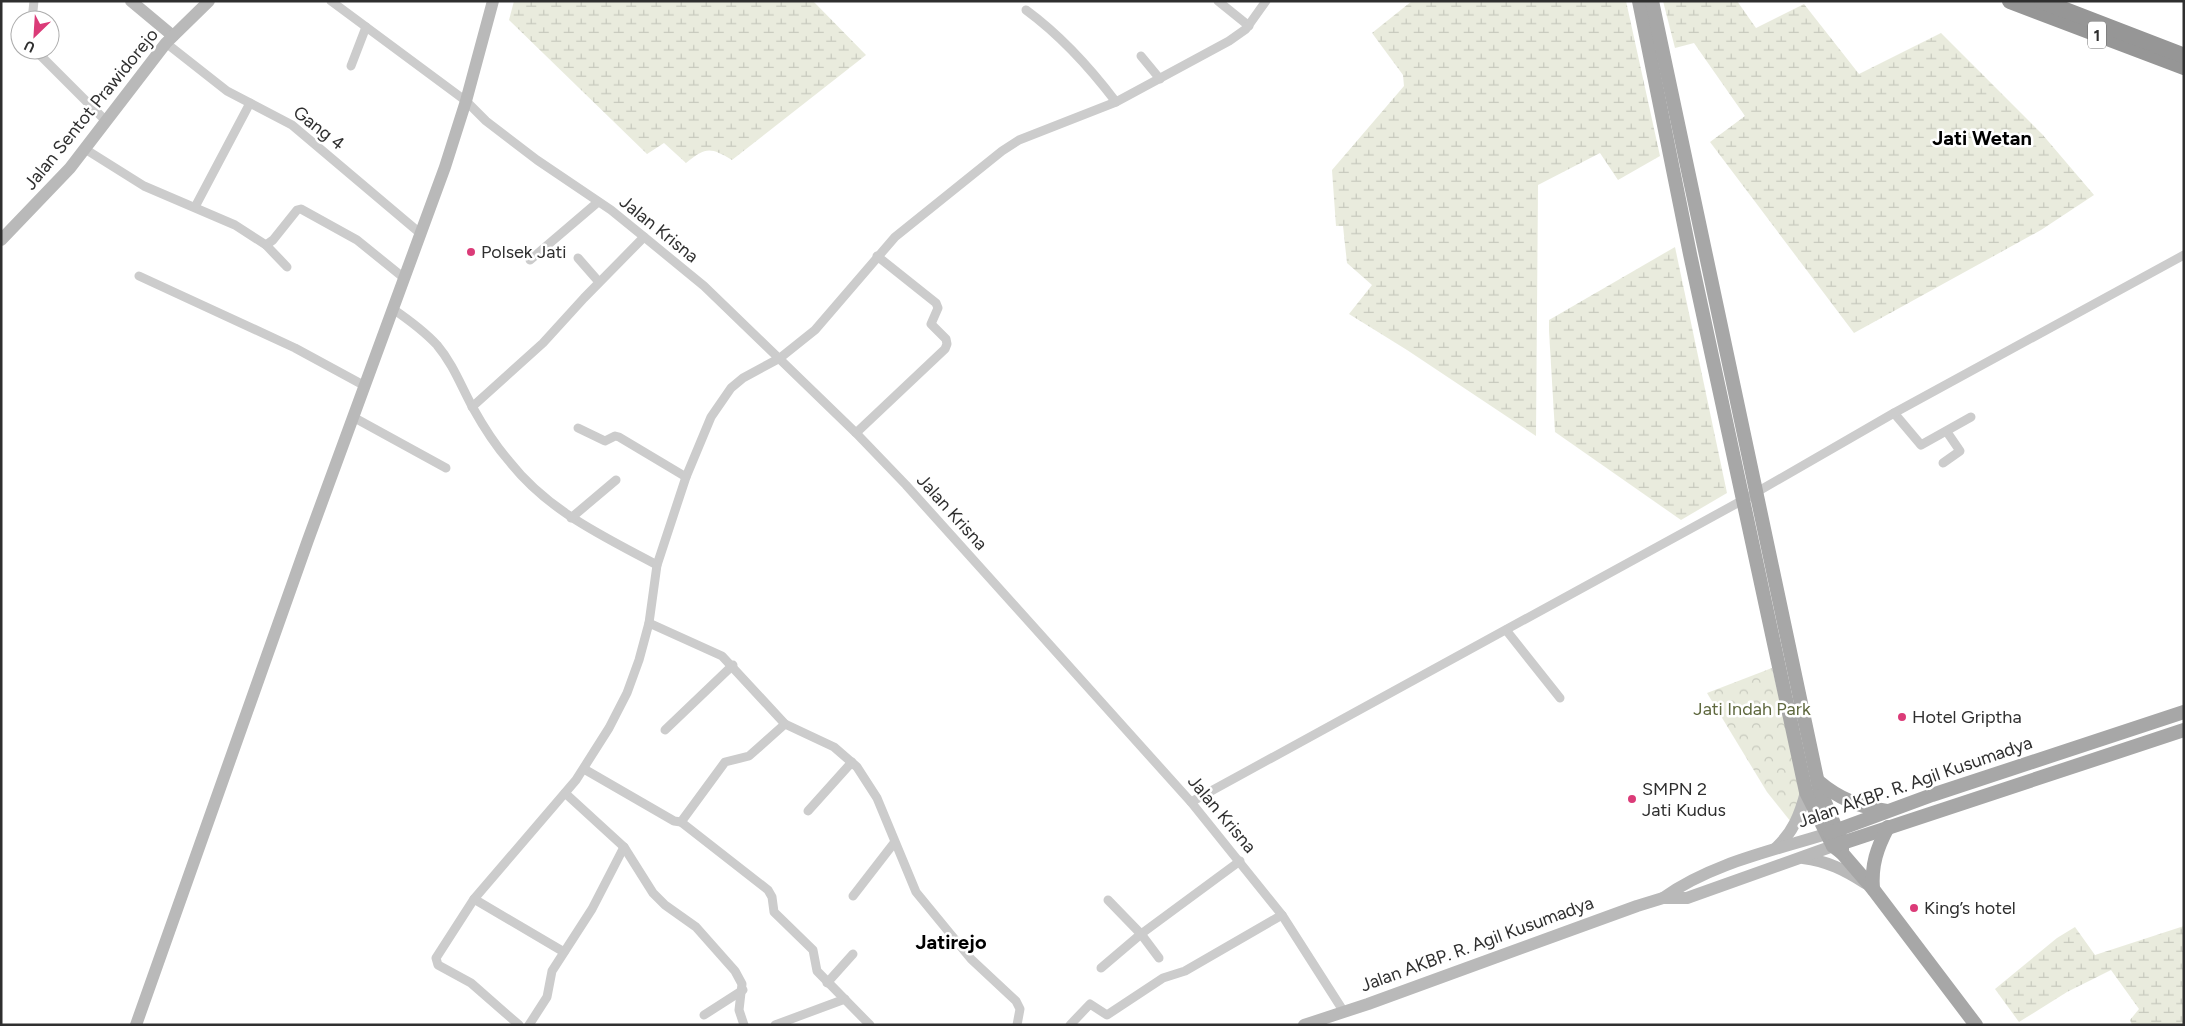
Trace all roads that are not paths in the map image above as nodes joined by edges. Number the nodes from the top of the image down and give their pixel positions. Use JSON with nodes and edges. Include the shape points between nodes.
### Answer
{"nodes":[{"id":1,"x":131,"y":1,"type":"edge"},
{"id":2,"x":209,"y":1,"type":"edge"},
{"id":3,"x":330,"y":1,"type":"edge"},
{"id":4,"x":493,"y":1,"type":"edge"},
{"id":5,"x":1218,"y":1,"type":"edge"},
{"id":6,"x":1266,"y":1,"type":"edge"},
{"id":7,"x":1639,"y":1,"type":"edge"},
{"id":8,"x":1652,"y":1,"type":"edge"},
{"id":9,"x":2010,"y":1,"type":"edge"},
{"id":10,"x":2042,"y":1,"type":"edge"},
{"id":11,"x":1026,"y":10,"type":"dead end"},
{"id":12,"x":1249,"y":26,"type":"junction"},
{"id":13,"x":366,"y":28,"type":"junction"},
{"id":14,"x":170,"y":40,"type":"junction"},
{"id":15,"x":1141,"y":56,"type":"dead end"},
{"id":16,"x":2184,"y":56,"type":"edge"},
{"id":17,"x":45,"y":60,"type":"edge"},
{"id":18,"x":351,"y":66,"type":"dead end"},
{"id":19,"x":2184,"y":67,"type":"edge"},
{"id":20,"x":1160,"y":79,"type":"junction"},
{"id":21,"x":466,"y":101,"type":"junction"},
{"id":22,"x":1116,"y":102,"type":"junction"},
{"id":23,"x":250,"y":103,"type":"junction"},
{"id":24,"x":106,"y":121,"type":"junction"},
{"id":25,"x":84,"y":148,"type":"junction"},
{"id":26,"x":598,"y":202,"type":"junction"},
{"id":27,"x":195,"y":207,"type":"junction"},
{"id":28,"x":421,"y":234,"type":"junction"},
{"id":29,"x":644,"y":237,"type":"junction"},
{"id":30,"x":1,"y":240,"type":"edge"},
{"id":31,"x":266,"y":245,"type":"junction"},
{"id":32,"x":877,"y":256,"type":"junction"},
{"id":33,"x":2184,"y":256,"type":"edge"},
{"id":34,"x":578,"y":258,"type":"dead end"},
{"id":35,"x":530,"y":260,"type":"dead end"},
{"id":36,"x":288,"y":267,"type":"dead end"},
{"id":37,"x":139,"y":276,"type":"dead end"},
{"id":38,"x":404,"y":278,"type":"junction"},
{"id":39,"x":600,"y":282,"type":"junction"},
{"id":40,"x":393,"y":309,"type":"junction"},
{"id":41,"x":780,"y":358,"type":"junction"},
{"id":42,"x":365,"y":386,"type":"junction"},
{"id":43,"x":472,"y":407,"type":"junction"},
{"id":44,"x":1894,"y":413,"type":"junction"},
{"id":45,"x":353,"y":417,"type":"junction"},
{"id":46,"x":1971,"y":418,"type":"dead end"},
{"id":47,"x":578,"y":428,"type":"dead end"},
{"id":48,"x":1947,"y":432,"type":"junction"},
{"id":49,"x":856,"y":433,"type":"junction"},
{"id":50,"x":1943,"y":463,"type":"dead end"},
{"id":51,"x":446,"y":468,"type":"dead end"},
{"id":52,"x":686,"y":477,"type":"junction"},
{"id":53,"x":616,"y":480,"type":"dead end"},
{"id":54,"x":1756,"y":493,"type":"junction"},
{"id":55,"x":1743,"y":500,"type":"junction"},
{"id":56,"x":571,"y":518,"type":"junction"},
{"id":57,"x":657,"y":565,"type":"junction"},
{"id":58,"x":649,"y":623,"type":"junction"},
{"id":59,"x":1506,"y":630,"type":"junction"},
{"id":60,"x":733,"y":665,"type":"junction"},
{"id":61,"x":1560,"y":698,"type":"dead end"},
{"id":62,"x":2184,"y":712,"type":"edge"},
{"id":63,"x":785,"y":724,"type":"junction"},
{"id":64,"x":664,"y":730,"type":"dead end"},
{"id":65,"x":2184,"y":730,"type":"edge"},
{"id":66,"x":852,"y":762,"type":"junction"},
{"id":67,"x":584,"y":769,"type":"junction"},
{"id":68,"x":1818,"y":781,"type":"junction"},
{"id":69,"x":1806,"y":792,"type":"junction"},
{"id":70,"x":565,"y":793,"type":"junction"},
{"id":71,"x":1191,"y":802,"type":"junction"},
{"id":72,"x":808,"y":811,"type":"dead end"},
{"id":73,"x":1887,"y":811,"type":"junction"},
{"id":74,"x":681,"y":822,"type":"junction"},
{"id":75,"x":1888,"y":827,"type":"junction"},
{"id":76,"x":1836,"y":841,"type":"junction"},
{"id":77,"x":894,"y":843,"type":"junction"},
{"id":78,"x":624,"y":847,"type":"junction"},
{"id":79,"x":1774,"y":850,"type":"junction"},
{"id":80,"x":1802,"y":858,"type":"junction"},
{"id":81,"x":1240,"y":861,"type":"junction"},
{"id":82,"x":1873,"y":889,"type":"junction"},
{"id":83,"x":852,"y":896,"type":"dead end"},
{"id":84,"x":1663,"y":898,"type":"junction"},
{"id":85,"x":474,"y":899,"type":"junction"},
{"id":86,"x":1108,"y":900,"type":"dead end"},
{"id":87,"x":1282,"y":915,"type":"junction"},
{"id":88,"x":1141,"y":934,"type":"junction"},
{"id":89,"x":564,"y":952,"type":"junction"},
{"id":90,"x":853,"y":954,"type":"dead end"},
{"id":91,"x":1159,"y":958,"type":"dead end"},
{"id":92,"x":1101,"y":968,"type":"dead end"},
{"id":93,"x":828,"y":982,"type":"junction"},
{"id":94,"x":742,"y":990,"type":"junction"},
{"id":95,"x":845,"y":1000,"type":"junction"},
{"id":96,"x":1344,"y":1012,"type":"junction"},
{"id":97,"x":704,"y":1015,"type":"dead end"},
{"id":98,"x":136,"y":1025,"type":"edge"},
{"id":99,"x":519,"y":1025,"type":"edge"},
{"id":100,"x":529,"y":1025,"type":"edge"},
{"id":101,"x":744,"y":1025,"type":"edge"},
{"id":102,"x":775,"y":1025,"type":"edge"},
{"id":103,"x":870,"y":1025,"type":"edge"},
{"id":104,"x":1017,"y":1025,"type":"edge"},
{"id":105,"x":1070,"y":1025,"type":"edge"},
{"id":106,"x":1304,"y":1025,"type":"edge"},
{"id":107,"x":1976,"y":1025,"type":"edge"}],
"edges":[{"from":1,"to":14,"type":"main road"},
{"from":2,"to":14,"type":"main road","name":"Jalan Sentot Prawidorejo"},
{"from":3,"to":13,"type":"street","name":"Jalan Krisna"},
{"from":4,"to":21,"type":"main road"},
{"from":5,"to":12,"type":"street"},
{"from":6,"to":12,"type":"street"},
{"from":7,"to":55,"type":"main road"},
{"from":8,"to":54,"type":"main road"},
{"from":9,"to":19,"type":"highway","number":"1"},
{"from":10,"to":16,"type":"highway","number":"1"},
{"from":11,"to":22,"type":"street","via":[[1045,24]]},
{"from":12,"to":20,"type":"street","via":[[1229,41]]},
{"from":13,"to":18,"type":"street"},
{"from":13,"to":21,"type":"street","name":"Jalan Krisna"},
{"from":14,"to":23,"type":"street","name":"Gang 4","via":[[227,91]]},
{"from":14,"to":24,"type":"main road","name":"Jalan Sentot Prawidorejo"},
{"from":15,"to":20,"type":"street"},
{"from":17,"to":24,"type":"street"},
{"from":20,"to":22,"type":"street"},
{"from":21,"to":26,"type":"street","name":"Jalan Krisna","via":[[486,121]]},
{"from":21,"to":28,"type":"main road"},
{"from":22,"to":32,"type":"street","via":[[1019,140],[1002,150],[904,228]]},
{"from":23,"to":27,"type":"street"},
{"from":23,"to":28,"type":"street","name":"Gang 4","via":[[292,125]]},
{"from":24,"to":25,"type":"main road","name":"Jalan Sentot Prawidorejo"},
{"from":25,"to":27,"type":"street","via":[[137,182]]},
{"from":25,"to":30,"type":"main road","name":"Jalan Sentot Prawidorejo","via":[[70,168]]},
{"from":26,"to":29,"type":"street","name":"Jalan Krisna"},
{"from":26,"to":35,"type":"street"},
{"from":27,"to":31,"type":"street","via":[[236,225]]},
{"from":28,"to":38,"type":"main road"},
{"from":29,"to":39,"type":"street"},
{"from":29,"to":41,"type":"street","name":"Jalan Krisna","via":[[704,286]]},
{"from":31,"to":36,"type":"street"},
{"from":31,"to":38,"type":"street","via":[[300,209],[357,240]]},
{"from":32,"to":41,"type":"street","via":[[822,323]]},
{"from":32,"to":49,"type":"street","via":[[936,303],[938,308],[932,324],[947,344]]},
{"from":33,"to":44,"type":"street"},
{"from":34,"to":39,"type":"street"},
{"from":37,"to":42,"type":"street","via":[[295,348]]},
{"from":38,"to":40,"type":"main road"},
{"from":39,"to":43,"type":"street","via":[[543,343]]},
{"from":40,"to":42,"type":"main road"},
{"from":40,"to":43,"type":"street","via":[[437,345],[455,370]]},
{"from":41,"to":49,"type":"street","name":"Jalan Krisna"},
{"from":41,"to":52,"type":"street","via":[[743,378],[724,397],[705,430]]},
{"from":42,"to":45,"type":"main road"},
{"from":43,"to":56,"type":"street","via":[[509,462],[534,490]]},
{"from":44,"to":48,"type":"street","via":[[1921,445]]},
{"from":44,"to":54,"type":"street"},
{"from":45,"to":51,"type":"street"},
{"from":45,"to":98,"type":"main road"},
{"from":46,"to":48,"type":"street"},
{"from":47,"to":52,"type":"street","via":[[605,441],[619,437]]},
{"from":48,"to":50,"type":"street","via":[[1960,450]]},
{"from":49,"to":71,"type":"street","name":"Jalan Krisna"},
{"from":52,"to":57,"type":"street"},
{"from":53,"to":56,"type":"street"},
{"from":54,"to":55,"type":"street"},
{"from":54,"to":68,"type":"main road"},
{"from":55,"to":59,"type":"street"},
{"from":55,"to":69,"type":"main road"},
{"from":56,"to":57,"type":"street"},
{"from":57,"to":58,"type":"street"},
{"from":58,"to":60,"type":"street","via":[[714,651]]},
{"from":58,"to":67,"type":"street","via":[[627,693]]},
{"from":59,"to":61,"type":"street"},
{"from":59,"to":71,"type":"street"},
{"from":60,"to":63,"type":"street"},
{"from":60,"to":64,"type":"street"},
{"from":62,"to":73,"type":"main road","name":"Jalan AKBP. R. Agil Kusumadya"},
{"from":63,"to":66,"type":"street","via":[[828,744]]},
{"from":63,"to":74,"type":"street","via":[[749,756],[725,762]]},
{"from":65,"to":75,"type":"main road","name":"Jalan AKBP. R. Agil Kusumadya"},
{"from":66,"to":72,"type":"street"},
{"from":66,"to":77,"type":"street","via":[[872,787]]},
{"from":67,"to":70,"type":"street"},
{"from":67,"to":74,"type":"street"},
{"from":68,"to":73,"type":"main road","via":[[1844,800]]},
{"from":68,"to":76,"type":"main road"},
{"from":69,"to":76,"type":"main road"},
{"from":69,"to":79,"type":"main road","via":[[1794,827]]},
{"from":70,"to":78,"type":"street"},
{"from":70,"to":85,"type":"street"},
{"from":71,"to":81,"type":"street","name":"Jalan Krisna"},
{"from":73,"to":76,"type":"main road","name":"Jalan AKBP. R. Agil Kusumadya"},
{"from":74,"to":93,"type":"street","via":[[771,893],[774,912],[809,945],[815,955],[817,971]]},
{"from":75,"to":76,"type":"main road","name":"Jalan AKBP. R. Agil Kusumadya"},
{"from":75,"to":82,"type":"main road","via":[[1875,856]]},
{"from":76,"to":79,"type":"main road","name":"Jalan AKBP. R. Agil Kusumadya"},
{"from":76,"to":80,"type":"main road","name":"Jalan AKBP. R. Agil Kusumadya"},
{"from":76,"to":82,"type":"main road"},
{"from":77,"to":83,"type":"street"},
{"from":77,"to":104,"type":"street","via":[[910,880],[924,902],[971,959],[1016,1001],[1020,1009]]},
{"from":78,"to":89,"type":"street","via":[[592,909]]},
{"from":78,"to":94,"type":"street","via":[[653,892],[696,927],[735,971]]},
{"from":79,"to":84,"type":"main road","name":"Jalan AKBP. R. Agil Kusumadya","via":[[1687,882]]},
{"from":80,"to":82,"type":"main road","via":[[1840,868]]},
{"from":80,"to":84,"type":"main road","name":"Jalan AKBP. R. Agil Kusumadya","via":[[1687,898]]},
{"from":81,"to":87,"type":"street","name":"Jalan Krisna"},
{"from":81,"to":88,"type":"street"},
{"from":82,"to":107,"type":"main road"},
{"from":84,"to":96,"type":"main road","name":"Jalan AKBP. R. Agil Kusumadya"},
{"from":85,"to":89,"type":"street"},
{"from":85,"to":99,"type":"street","via":[[437,954],[436,962],[477,988]]},
{"from":86,"to":88,"type":"street"},
{"from":87,"to":96,"type":"street","name":"Jalan Krisna"},
{"from":87,"to":105,"type":"street","via":[[1185,971],[1162,978],[1106,1015],[1090,1004]]},
{"from":88,"to":91,"type":"street"},
{"from":88,"to":92,"type":"street"},
{"from":89,"to":100,"type":"street","via":[[550,977],[545,1003]]},
{"from":90,"to":93,"type":"street"},
{"from":93,"to":95,"type":"street"},
{"from":94,"to":97,"type":"street"},
{"from":94,"to":101,"type":"street","via":[[739,1010]]},
{"from":95,"to":102,"type":"street"},
{"from":95,"to":103,"type":"street"},
{"from":96,"to":106,"type":"main road","name":"Jalan AKBP. R. Agil Kusumadya"}]}
